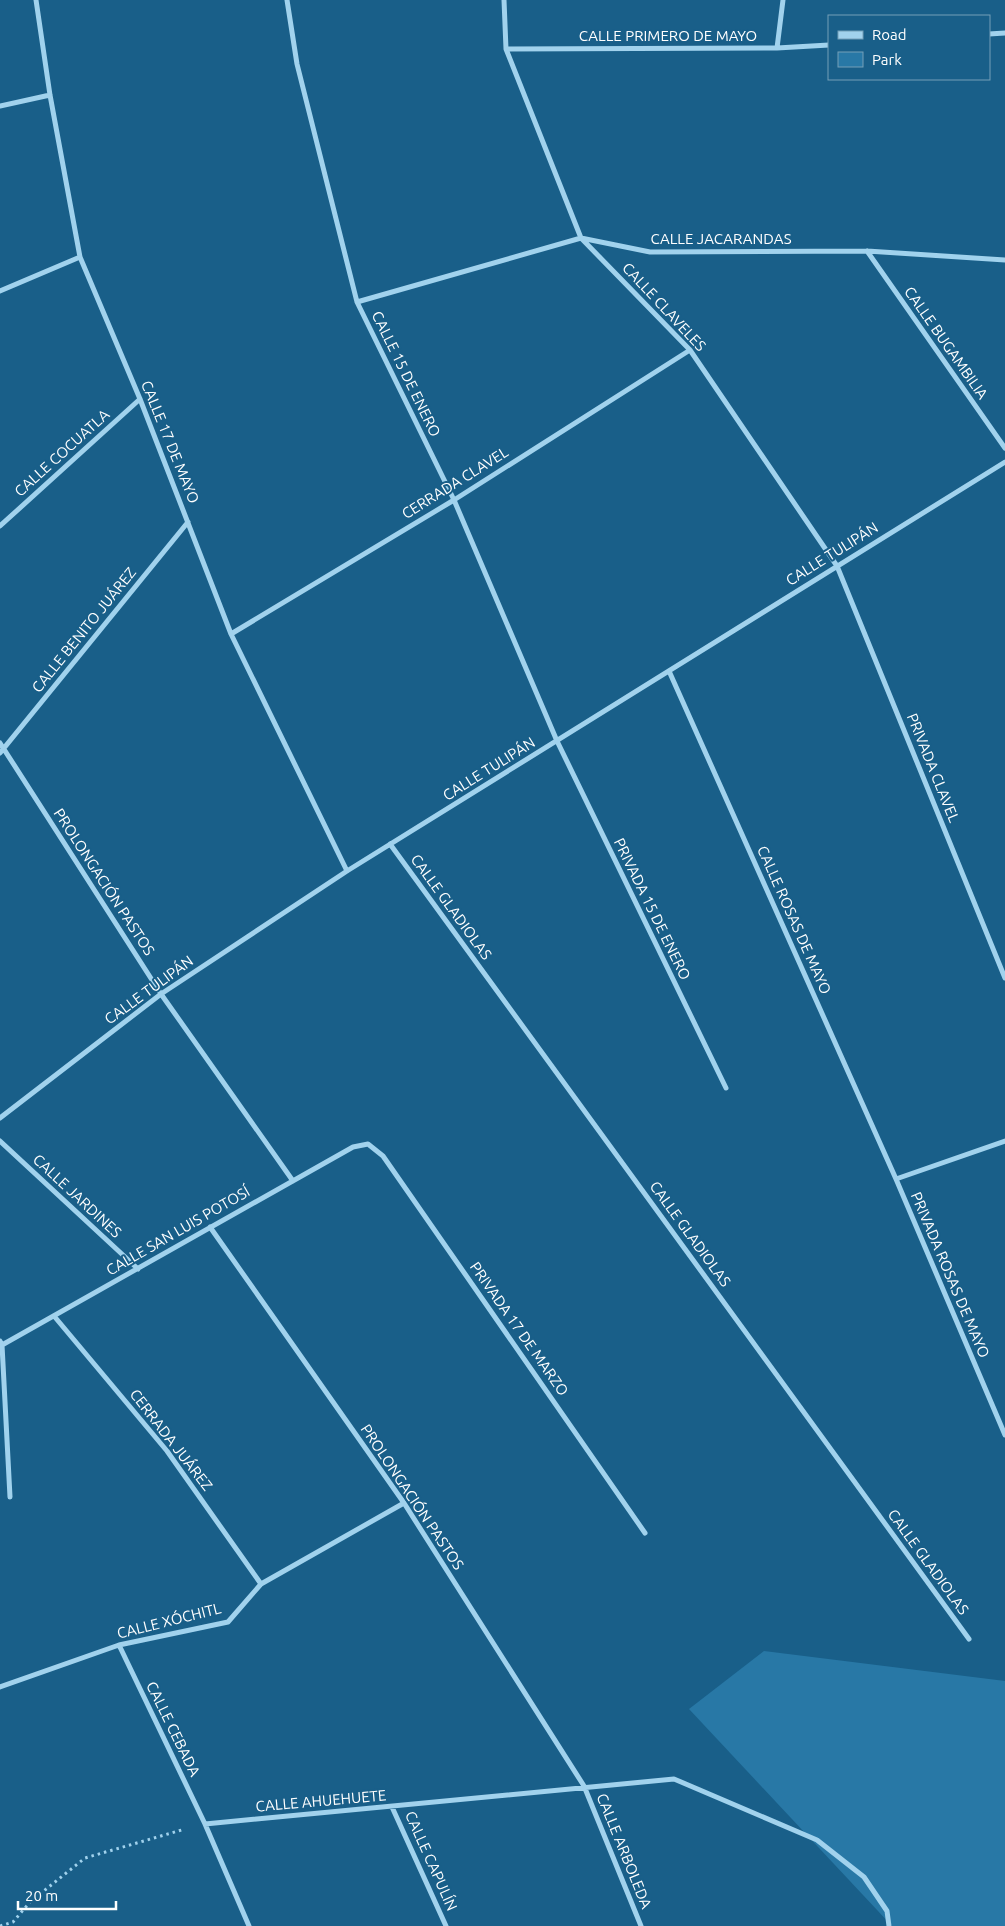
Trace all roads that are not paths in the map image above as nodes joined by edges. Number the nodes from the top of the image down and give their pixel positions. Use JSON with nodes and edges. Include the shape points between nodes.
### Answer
{"nodes":[{"id":1,"x":36,"y":0,"type":"edge"},
{"id":2,"x":287,"y":0,"type":"edge"},
{"id":3,"x":504,"y":0,"type":"edge"},
{"id":4,"x":783,"y":0,"type":"edge"},
{"id":5,"x":1005,"y":33,"type":"edge"},
{"id":6,"x":990,"y":34,"type":"edge"},
{"id":7,"x":828,"y":45,"type":"edge"},
{"id":8,"x":777,"y":48,"type":"junction"},
{"id":9,"x":506,"y":49,"type":"junction"},
{"id":10,"x":50,"y":95,"type":"junction"},
{"id":11,"x":0,"y":106,"type":"edge"},
{"id":12,"x":581,"y":238,"type":"junction"},
{"id":13,"x":867,"y":251,"type":"junction"},
{"id":14,"x":80,"y":257,"type":"junction"},
{"id":15,"x":1005,"y":260,"type":"edge"},
{"id":16,"x":0,"y":291,"type":"edge"},
{"id":17,"x":357,"y":302,"type":"junction"},
{"id":18,"x":690,"y":350,"type":"junction"},
{"id":19,"x":140,"y":399,"type":"junction"},
{"id":20,"x":1005,"y":448,"type":"edge"},
{"id":21,"x":1005,"y":462,"type":"edge"},
{"id":22,"x":454,"y":500,"type":"junction"},
{"id":23,"x":188,"y":522,"type":"junction"},
{"id":24,"x":0,"y":526,"type":"edge"},
{"id":25,"x":837,"y":566,"type":"junction"},
{"id":26,"x":231,"y":634,"type":"junction"},
{"id":27,"x":669,"y":670,"type":"junction"},
{"id":28,"x":556,"y":741,"type":"junction"},
{"id":29,"x":0,"y":742,"type":"edge"},
{"id":30,"x":2,"y":751,"type":"edge"},
{"id":31,"x":390,"y":844,"type":"junction"},
{"id":32,"x":347,"y":871,"type":"junction"},
{"id":33,"x":1005,"y":978,"type":"edge"},
{"id":34,"x":161,"y":994,"type":"junction"},
{"id":35,"x":726,"y":1088,"type":"dead end"},
{"id":36,"x":0,"y":1118,"type":"edge"},
{"id":37,"x":0,"y":1141,"type":"edge"},
{"id":38,"x":1005,"y":1141,"type":"edge"},
{"id":39,"x":368,"y":1144,"type":"joint"},
{"id":40,"x":896,"y":1179,"type":"junction"},
{"id":41,"x":293,"y":1181,"type":"junction"},
{"id":42,"x":210,"y":1227,"type":"junction"},
{"id":43,"x":138,"y":1269,"type":"junction"},
{"id":44,"x":54,"y":1316,"type":"junction"},
{"id":45,"x":1,"y":1343,"type":"edge"},
{"id":46,"x":1005,"y":1435,"type":"edge"},
{"id":47,"x":10,"y":1497,"type":"dead end"},
{"id":48,"x":404,"y":1503,"type":"junction"},
{"id":49,"x":645,"y":1533,"type":"dead end"},
{"id":50,"x":262,"y":1584,"type":"junction"},
{"id":51,"x":970,"y":1639,"type":"dead end"},
{"id":52,"x":119,"y":1645,"type":"junction"},
{"id":53,"x":0,"y":1687,"type":"edge"},
{"id":54,"x":584,"y":1786,"type":"junction"},
{"id":55,"x":392,"y":1807,"type":"junction"},
{"id":56,"x":205,"y":1824,"type":"junction"},
{"id":57,"x":249,"y":1926,"type":"edge"},
{"id":58,"x":446,"y":1926,"type":"edge"},
{"id":59,"x":641,"y":1926,"type":"edge"},
{"id":60,"x":889,"y":1926,"type":"edge"}],
"edges":[{"from":1,"to":10,"type":"street","name":"CALLE 17 DE MAYO"},
{"from":2,"to":17,"type":"street","name":"CALLE 15 DE ENERO","via":[[297,64]]},
{"from":3,"to":9,"type":"street","name":"CALLE CLAVELES"},
{"from":4,"to":8,"type":"street"},
{"from":5,"to":6,"type":"street"},
{"from":7,"to":8,"type":"street","name":"CALLE PRIMERO DE MAYO"},
{"from":8,"to":9,"type":"street","name":"CALLE PRIMERO DE MAYO"},
{"from":9,"to":12,"type":"street","name":"CALLE CLAVELES"},
{"from":10,"to":11,"type":"street"},
{"from":10,"to":14,"type":"street","name":"CALLE 17 DE MAYO"},
{"from":12,"to":13,"type":"street","name":"CALLE JACARANDAS","via":[[650,252]]},
{"from":12,"to":17,"type":"street","name":"CALLE JACARANDAS"},
{"from":12,"to":18,"type":"street","name":"CALLE CLAVELES"},
{"from":13,"to":15,"type":"street","name":"CALLE JACARANDAS"},
{"from":13,"to":20,"type":"street","name":"CALLE BUGAMBILIA"},
{"from":14,"to":16,"type":"street"},
{"from":14,"to":19,"type":"street","name":"CALLE 17 DE MAYO"},
{"from":17,"to":22,"type":"street","name":"CALLE 15 DE ENERO"},
{"from":18,"to":22,"type":"street","name":"CERRADA CLAVEL"},
{"from":18,"to":25,"type":"street","name":"CALLE CLAVELES"},
{"from":19,"to":23,"type":"street","name":"CALLE 17 DE MAYO"},
{"from":19,"to":24,"type":"street","name":"CALLE COCUATLA"},
{"from":21,"to":25,"type":"street","name":"CALLE TULIPÁN"},
{"from":22,"to":26,"type":"street","name":"CERRADA CLAVEL"},
{"from":22,"to":28,"type":"street","name":"CALLE 15 DE ENERO"},
{"from":23,"to":26,"type":"street","name":"CALLE 17 DE MAYO"},
{"from":23,"to":30,"type":"street","name":"CALLE BENITO JUÁREZ"},
{"from":25,"to":27,"type":"street","name":"CALLE TULIPÁN"},
{"from":25,"to":33,"type":"street","name":"PRIVADA CLAVEL"},
{"from":26,"to":32,"type":"street","name":"CALLE 17 DE MAYO"},
{"from":27,"to":28,"type":"street","name":"CALLE TULIPÁN"},
{"from":27,"to":40,"type":"street","name":"CALLE ROSAS DE MAYO"},
{"from":28,"to":31,"type":"street","name":"CALLE TULIPÁN"},
{"from":28,"to":35,"type":"street","name":"PRIVADA 15 DE ENERO"},
{"from":29,"to":30,"type":"street","name":"PROLONGACIÓN PASTOS"},
{"from":30,"to":34,"type":"street","name":"PROLONGACIÓN PASTOS"},
{"from":31,"to":32,"type":"street","name":"CALLE TULIPÁN"},
{"from":31,"to":51,"type":"street","name":"CALLE GLADIOLAS"},
{"from":32,"to":34,"type":"street","name":"CALLE TULIPÁN"},
{"from":34,"to":36,"type":"street","name":"CALLE TULIPÁN"},
{"from":34,"to":41,"type":"street","name":"PROLONGACIÓN PASTOS"},
{"from":37,"to":43,"type":"street","name":"CALLE JARDINES"},
{"from":38,"to":40,"type":"street"},
{"from":39,"to":41,"type":"street","name":"CALLE SAN LUIS POTOSÍ","via":[[353,1146]]},
{"from":39,"to":49,"type":"street","name":"PRIVADA 17 DE MARZO","via":[[384,1156]]},
{"from":40,"to":46,"type":"street","name":"PRIVADA ROSAS DE MAYO"},
{"from":41,"to":42,"type":"street","name":"CALLE SAN LUIS POTOSÍ"},
{"from":42,"to":43,"type":"street","name":"CALLE SAN LUIS POTOSÍ"},
{"from":42,"to":48,"type":"street","name":"PROLONGACIÓN PASTOS"},
{"from":43,"to":44,"type":"street","name":"CALLE SAN LUIS POTOSÍ"},
{"from":44,"to":45,"type":"street","name":"CALLE SAN LUIS POTOSÍ"},
{"from":44,"to":50,"type":"street","name":"CERRADA JUÁREZ","via":[[167,1451]]},
{"from":45,"to":47,"type":"street"},
{"from":48,"to":50,"type":"street","name":"CALLE XÓCHITL"},
{"from":48,"to":54,"type":"street","name":"PROLONGACIÓN PASTOS"},
{"from":50,"to":52,"type":"street","name":"CALLE XÓCHITL","via":[[228,1622]]},
{"from":52,"to":53,"type":"street","name":"CALLE XÓCHITL"},
{"from":52,"to":56,"type":"street","name":"CALLE CEBADA"},
{"from":54,"to":55,"type":"street","name":"CALLE AHUEHUETE"},
{"from":54,"to":59,"type":"street","name":"CALLE ARBOLEDA"},
{"from":54,"to":60,"type":"street","name":"CALLE AHUEHUETE","via":[[674,1779],[817,1840],[864,1876],[887,1911]]},
{"from":55,"to":56,"type":"street","name":"CALLE AHUEHUETE"},
{"from":55,"to":58,"type":"street","name":"CALLE CAPULÍN"},
{"from":56,"to":57,"type":"street","name":"CALLE CEBADA"}]}
